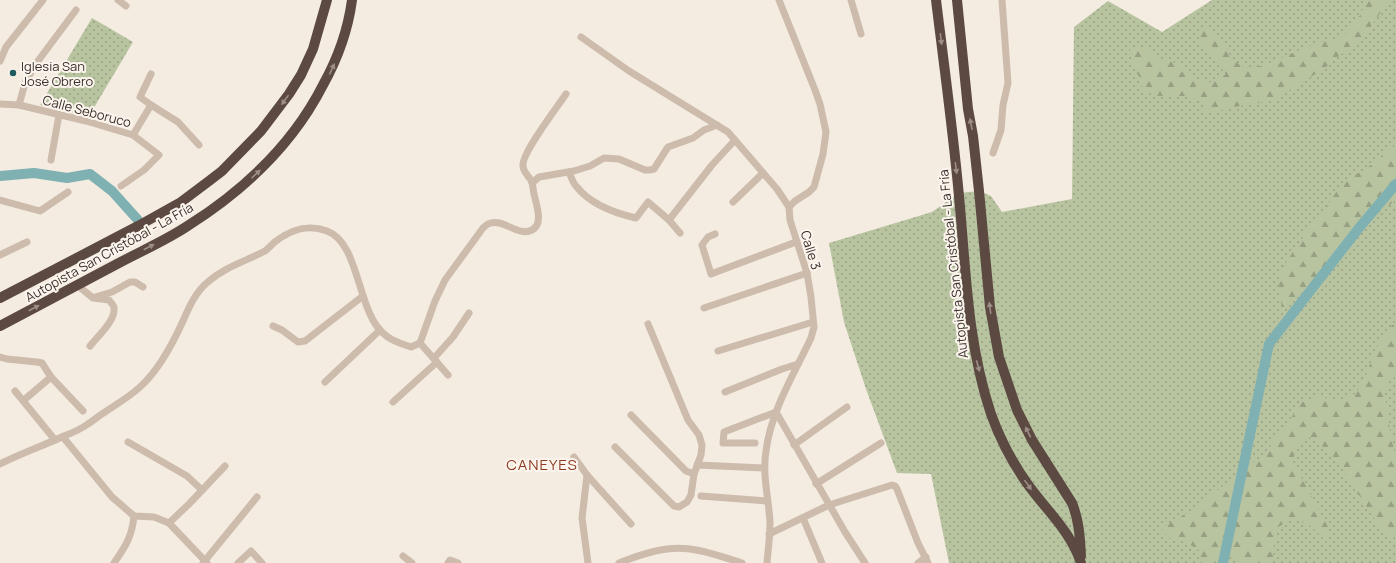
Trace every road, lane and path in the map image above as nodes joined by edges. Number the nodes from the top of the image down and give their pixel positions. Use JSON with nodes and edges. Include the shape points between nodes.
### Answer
{"nodes":[{"id":1,"x":42,"y":0,"type":"edge"},
{"id":2,"x":118,"y":0,"type":"edge"},
{"id":3,"x":327,"y":0,"type":"edge"},
{"id":4,"x":352,"y":0,"type":"edge"},
{"id":5,"x":779,"y":0,"type":"edge"},
{"id":6,"x":851,"y":0,"type":"edge"},
{"id":7,"x":936,"y":0,"type":"edge"},
{"id":8,"x":957,"y":0,"type":"edge"},
{"id":9,"x":1002,"y":0,"type":"edge"},
{"id":10,"x":126,"y":6,"type":"dead end"},
{"id":11,"x":76,"y":10,"type":"dead end"},
{"id":12,"x":861,"y":34,"type":"dead end"},
{"id":13,"x":581,"y":37,"type":"dead end"},
{"id":14,"x":0,"y":61,"type":"edge"},
{"id":15,"x":150,"y":74,"type":"dead end"},
{"id":16,"x":566,"y":94,"type":"dead end"},
{"id":17,"x":0,"y":104,"type":"edge"},
{"id":18,"x":151,"y":105,"type":"junction"},
{"id":19,"x":19,"y":106,"type":"junction"},
{"id":20,"x":59,"y":115,"type":"junction"},
{"id":21,"x":717,"y":125,"type":"junction"},
{"id":22,"x":133,"y":136,"type":"junction"},
{"id":23,"x":735,"y":140,"type":"junction"},
{"id":24,"x":199,"y":145,"type":"dead end"},
{"id":25,"x":993,"y":153,"type":"dead end"},
{"id":26,"x":51,"y":160,"type":"dead end"},
{"id":27,"x":569,"y":172,"type":"junction"},
{"id":28,"x":763,"y":172,"type":"junction"},
{"id":29,"x":532,"y":183,"type":"junction"},
{"id":30,"x":121,"y":186,"type":"dead end"},
{"id":31,"x":68,"y":192,"type":"dead end"},
{"id":32,"x":0,"y":200,"type":"edge"},
{"id":33,"x":733,"y":202,"type":"dead end"},
{"id":34,"x":789,"y":207,"type":"junction"},
{"id":35,"x":669,"y":220,"type":"junction"},
{"id":36,"x":680,"y":232,"type":"dead end"},
{"id":37,"x":715,"y":234,"type":"dead end"},
{"id":38,"x":27,"y":242,"type":"dead end"},
{"id":39,"x":796,"y":242,"type":"junction"},
{"id":40,"x":0,"y":255,"type":"edge"},
{"id":41,"x":807,"y":273,"type":"junction"},
{"id":42,"x":77,"y":285,"type":"junction"},
{"id":43,"x":143,"y":287,"type":"dead end"},
{"id":44,"x":363,"y":296,"type":"junction"},
{"id":45,"x":0,"y":298,"type":"edge"},
{"id":46,"x":93,"y":298,"type":"junction"},
{"id":47,"x":704,"y":308,"type":"dead end"},
{"id":48,"x":469,"y":313,"type":"dead end"},
{"id":49,"x":813,"y":322,"type":"junction"},
{"id":50,"x":648,"y":324,"type":"dead end"},
{"id":51,"x":0,"y":326,"type":"edge"},
{"id":52,"x":273,"y":326,"type":"dead end"},
{"id":53,"x":380,"y":330,"type":"junction"},
{"id":54,"x":420,"y":343,"type":"junction"},
{"id":55,"x":90,"y":346,"type":"dead end"},
{"id":56,"x":718,"y":351,"type":"dead end"},
{"id":57,"x":0,"y":358,"type":"edge"},
{"id":58,"x":435,"y":360,"type":"junction"},
{"id":59,"x":798,"y":364,"type":"junction"},
{"id":60,"x":448,"y":375,"type":"dead end"},
{"id":61,"x":51,"y":377,"type":"junction"},
{"id":62,"x":325,"y":382,"type":"dead end"},
{"id":63,"x":15,"y":390,"type":"dead end"},
{"id":64,"x":725,"y":392,"type":"dead end"},
{"id":65,"x":24,"y":400,"type":"junction"},
{"id":66,"x":393,"y":402,"type":"dead end"},
{"id":67,"x":847,"y":407,"type":"dead end"},
{"id":68,"x":83,"y":411,"type":"dead end"},
{"id":69,"x":776,"y":412,"type":"junction"},
{"id":70,"x":631,"y":415,"type":"dead end"},
{"id":71,"x":63,"y":437,"type":"junction"},
{"id":72,"x":55,"y":440,"type":"junction"},
{"id":73,"x":128,"y":442,"type":"dead end"},
{"id":74,"x":755,"y":443,"type":"dead end"},
{"id":75,"x":881,"y":443,"type":"dead end"},
{"id":76,"x":794,"y":445,"type":"junction"},
{"id":77,"x":615,"y":447,"type":"dead end"},
{"id":78,"x":574,"y":457,"type":"dead end"},
{"id":79,"x":0,"y":464,"type":"edge"},
{"id":80,"x":698,"y":465,"type":"junction"},
{"id":81,"x":225,"y":466,"type":"dead end"},
{"id":82,"x":764,"y":468,"type":"junction"},
{"id":83,"x":694,"y":474,"type":"junction"},
{"id":84,"x":587,"y":475,"type":"junction"},
{"id":85,"x":816,"y":484,"type":"junction"},
{"id":86,"x":202,"y":490,"type":"junction"},
{"id":87,"x":257,"y":496,"type":"dead end"},
{"id":88,"x":700,"y":496,"type":"dead end"},
{"id":89,"x":767,"y":501,"type":"junction"},
{"id":90,"x":829,"y":505,"type":"junction"},
{"id":91,"x":134,"y":516,"type":"junction"},
{"id":92,"x":803,"y":518,"type":"junction"},
{"id":93,"x":169,"y":523,"type":"junction"},
{"id":94,"x":631,"y":524,"type":"dead end"},
{"id":95,"x":769,"y":534,"type":"junction"},
{"id":96,"x":403,"y":556,"type":"dead end"},
{"id":97,"x":639,"y":559,"type":"edge"},
{"id":98,"x":927,"y":560,"type":"edge"},
{"id":99,"x":205,"y":562,"type":"edge"},
{"id":100,"x":1081,"y":562,"type":"edge"},
{"id":101,"x":114,"y":563,"type":"edge"},
{"id":102,"x":238,"y":563,"type":"edge"},
{"id":103,"x":262,"y":563,"type":"edge"},
{"id":104,"x":412,"y":563,"type":"edge"},
{"id":105,"x":448,"y":563,"type":"edge"},
{"id":106,"x":458,"y":563,"type":"edge"},
{"id":107,"x":588,"y":563,"type":"edge"},
{"id":108,"x":619,"y":563,"type":"edge"},
{"id":109,"x":742,"y":563,"type":"edge"},
{"id":110,"x":767,"y":563,"type":"edge"},
{"id":111,"x":822,"y":563,"type":"edge"},
{"id":112,"x":865,"y":563,"type":"edge"},
{"id":113,"x":918,"y":563,"type":"edge"}],
"edges":[{"from":1,"to":14,"type":"street","via":[[6,48]]},
{"from":2,"to":10,"type":"street"},
{"from":3,"to":45,"type":"highway","name":"Autopista San Cristóbal - La Fría","one_way":true,"via":[[313,49],[301,75],[261,131],[222,171],[175,205]]},
{"from":42,"to":4,"type":"highway","name":"Autopista San Cristóbal - La Fría","one_way":true,"via":[[188,226],[221,204],[268,162],[308,112],[330,74],[343,42]]},
{"from":5,"to":34,"type":"street","via":[[820,104],[826,132],[814,187]]},
{"from":6,"to":12,"type":"street"},
{"from":7,"to":100,"type":"highway","name":"Autopista San Cristóbal - La Fría","one_way":true,"via":[[976,361],[992,415],[1012,461],[1028,486],[1064,529]]},
{"from":100,"to":8,"type":"highway","name":"Autopista San Cristóbal - La Fría","one_way":true,"via":[[1080,537],[1072,503],[1032,440],[1017,410],[998,357],[990,307]]},
{"from":9,"to":25,"type":"street","via":[[1008,83],[1001,130]]},
{"from":11,"to":19,"type":"street","via":[[35,65],[25,83]]},
{"from":13,"to":21,"type":"street","name":"Calle 3","via":[[629,71]]},
{"from":15,"to":18,"type":"street","via":[[140,97]]},
{"from":16,"to":29,"type":"street","via":[[540,130],[523,161],[523,168]]},
{"from":17,"to":19,"type":"street","name":"Calle Seboruco"},
{"from":18,"to":22,"type":"street"},
{"from":18,"to":24,"type":"street","via":[[178,122]]},
{"from":19,"to":20,"type":"street","name":"Calle Seboruco"},
{"from":20,"to":22,"type":"street","name":"Calle Seboruco"},
{"from":20,"to":26,"type":"street"},
{"from":21,"to":23,"type":"street","name":"Calle 3"},
{"from":21,"to":27,"type":"street","via":[[693,138],[668,147],[654,169],[645,170],[619,159],[604,158],[590,166]]},
{"from":22,"to":30,"type":"street","name":"Calle Seboruco","via":[[159,155],[144,170]]},
{"from":23,"to":28,"type":"street","name":"Calle 3"},
{"from":23,"to":35,"type":"street"},
{"from":27,"to":29,"type":"street","via":[[539,177]]},
{"from":27,"to":35,"type":"street","via":[[575,185],[589,200],[636,218],[648,202]]},
{"from":28,"to":33,"type":"street"},
{"from":28,"to":34,"type":"street","name":"Calle 3"},
{"from":29,"to":54,"type":"street","via":[[539,219],[537,225],[532,230],[524,232],[491,222],[483,228],[444,280]]},
{"from":31,"to":32,"type":"street","via":[[40,211]]},
{"from":34,"to":39,"type":"street","name":"Calle 3"},
{"from":35,"to":36,"type":"street"},
{"from":37,"to":39,"type":"street","via":[[702,244],[711,274]]},
{"from":38,"to":40,"type":"street"},
{"from":39,"to":41,"type":"street","name":"Calle 3"},
{"from":41,"to":47,"type":"street"},
{"from":41,"to":49,"type":"street","name":"Calle 3"},
{"from":42,"to":46,"type":"street"},
{"from":51,"to":42,"type":"highway","name":"Autopista San Cristóbal - La Fría","one_way":true},
{"from":43,"to":46,"type":"street","via":[[136,282],[130,282],[112,292]]},
{"from":44,"to":52,"type":"street","via":[[305,341],[298,342]]},
{"from":44,"to":53,"type":"street","via":[[372,319]]},
{"from":44,"to":71,"type":"street","via":[[348,255],[334,234],[309,227],[288,232],[265,251],[209,281],[189,308],[160,364],[141,386],[88,425]]},
{"from":46,"to":55,"type":"street","via":[[109,300],[114,312],[109,324]]},
{"from":48,"to":58,"type":"street"},
{"from":49,"to":56,"type":"street"},
{"from":49,"to":59,"type":"street","name":"Calle 3","via":[[811,338]]},
{"from":50,"to":80,"type":"street","via":[[688,420],[702,442]]},
{"from":53,"to":54,"type":"street","via":[[384,335],[411,347]]},
{"from":53,"to":62,"type":"street"},
{"from":54,"to":58,"type":"street"},
{"from":57,"to":61,"type":"street","via":[[42,363]]},
{"from":58,"to":60,"type":"street"},
{"from":58,"to":66,"type":"street"},
{"from":59,"to":64,"type":"street"},
{"from":59,"to":69,"type":"street","name":"Calle 3"},
{"from":61,"to":65,"type":"street"},
{"from":61,"to":68,"type":"street"},
{"from":63,"to":65,"type":"street"},
{"from":65,"to":72,"type":"street"},
{"from":67,"to":76,"type":"street"},
{"from":69,"to":74,"type":"street","via":[[724,432],[723,443]]},
{"from":69,"to":76,"type":"street"},
{"from":69,"to":82,"type":"street","name":"Calle 3","via":[[769,432]]},
{"from":70,"to":83,"type":"street","via":[[686,471]]},
{"from":71,"to":72,"type":"street"},
{"from":71,"to":91,"type":"street","via":[[112,497]]},
{"from":72,"to":79,"type":"street"},
{"from":73,"to":86,"type":"street","via":[[187,476]]},
{"from":75,"to":85,"type":"street"},
{"from":76,"to":85,"type":"street"},
{"from":77,"to":83,"type":"street","via":[[675,507],[683,506],[690,498]]},
{"from":78,"to":84,"type":"street"},
{"from":80,"to":82,"type":"street"},
{"from":80,"to":83,"type":"street"},
{"from":81,"to":86,"type":"street"},
{"from":82,"to":89,"type":"street","name":"Calle 3"},
{"from":84,"to":94,"type":"street"},
{"from":84,"to":107,"type":"street","via":[[582,518]]},
{"from":85,"to":90,"type":"street"},
{"from":86,"to":93,"type":"street"},
{"from":87,"to":99,"type":"street"},
{"from":88,"to":89,"type":"street"},
{"from":89,"to":95,"type":"street","name":"Calle 3"},
{"from":90,"to":92,"type":"street"},
{"from":90,"to":98,"type":"street","via":[[895,486]]},
{"from":90,"to":112,"type":"street"},
{"from":91,"to":93,"type":"street","via":[[154,517]]},
{"from":91,"to":101,"type":"street","via":[[125,548]]},
{"from":92,"to":95,"type":"street"},
{"from":92,"to":111,"type":"street"},
{"from":93,"to":99,"type":"street"},
{"from":95,"to":110,"type":"street","name":"Calle 3"},
{"from":96,"to":104,"type":"street"},
{"from":97,"to":108,"type":"street"},
{"from":97,"to":109,"type":"street","via":[[668,548],[690,549]]},
{"from":98,"to":113,"type":"street"},
{"from":102,"to":103,"type":"street","via":[[251,551]]},
{"from":105,"to":106,"type":"street","via":[[450,560]]}]}
